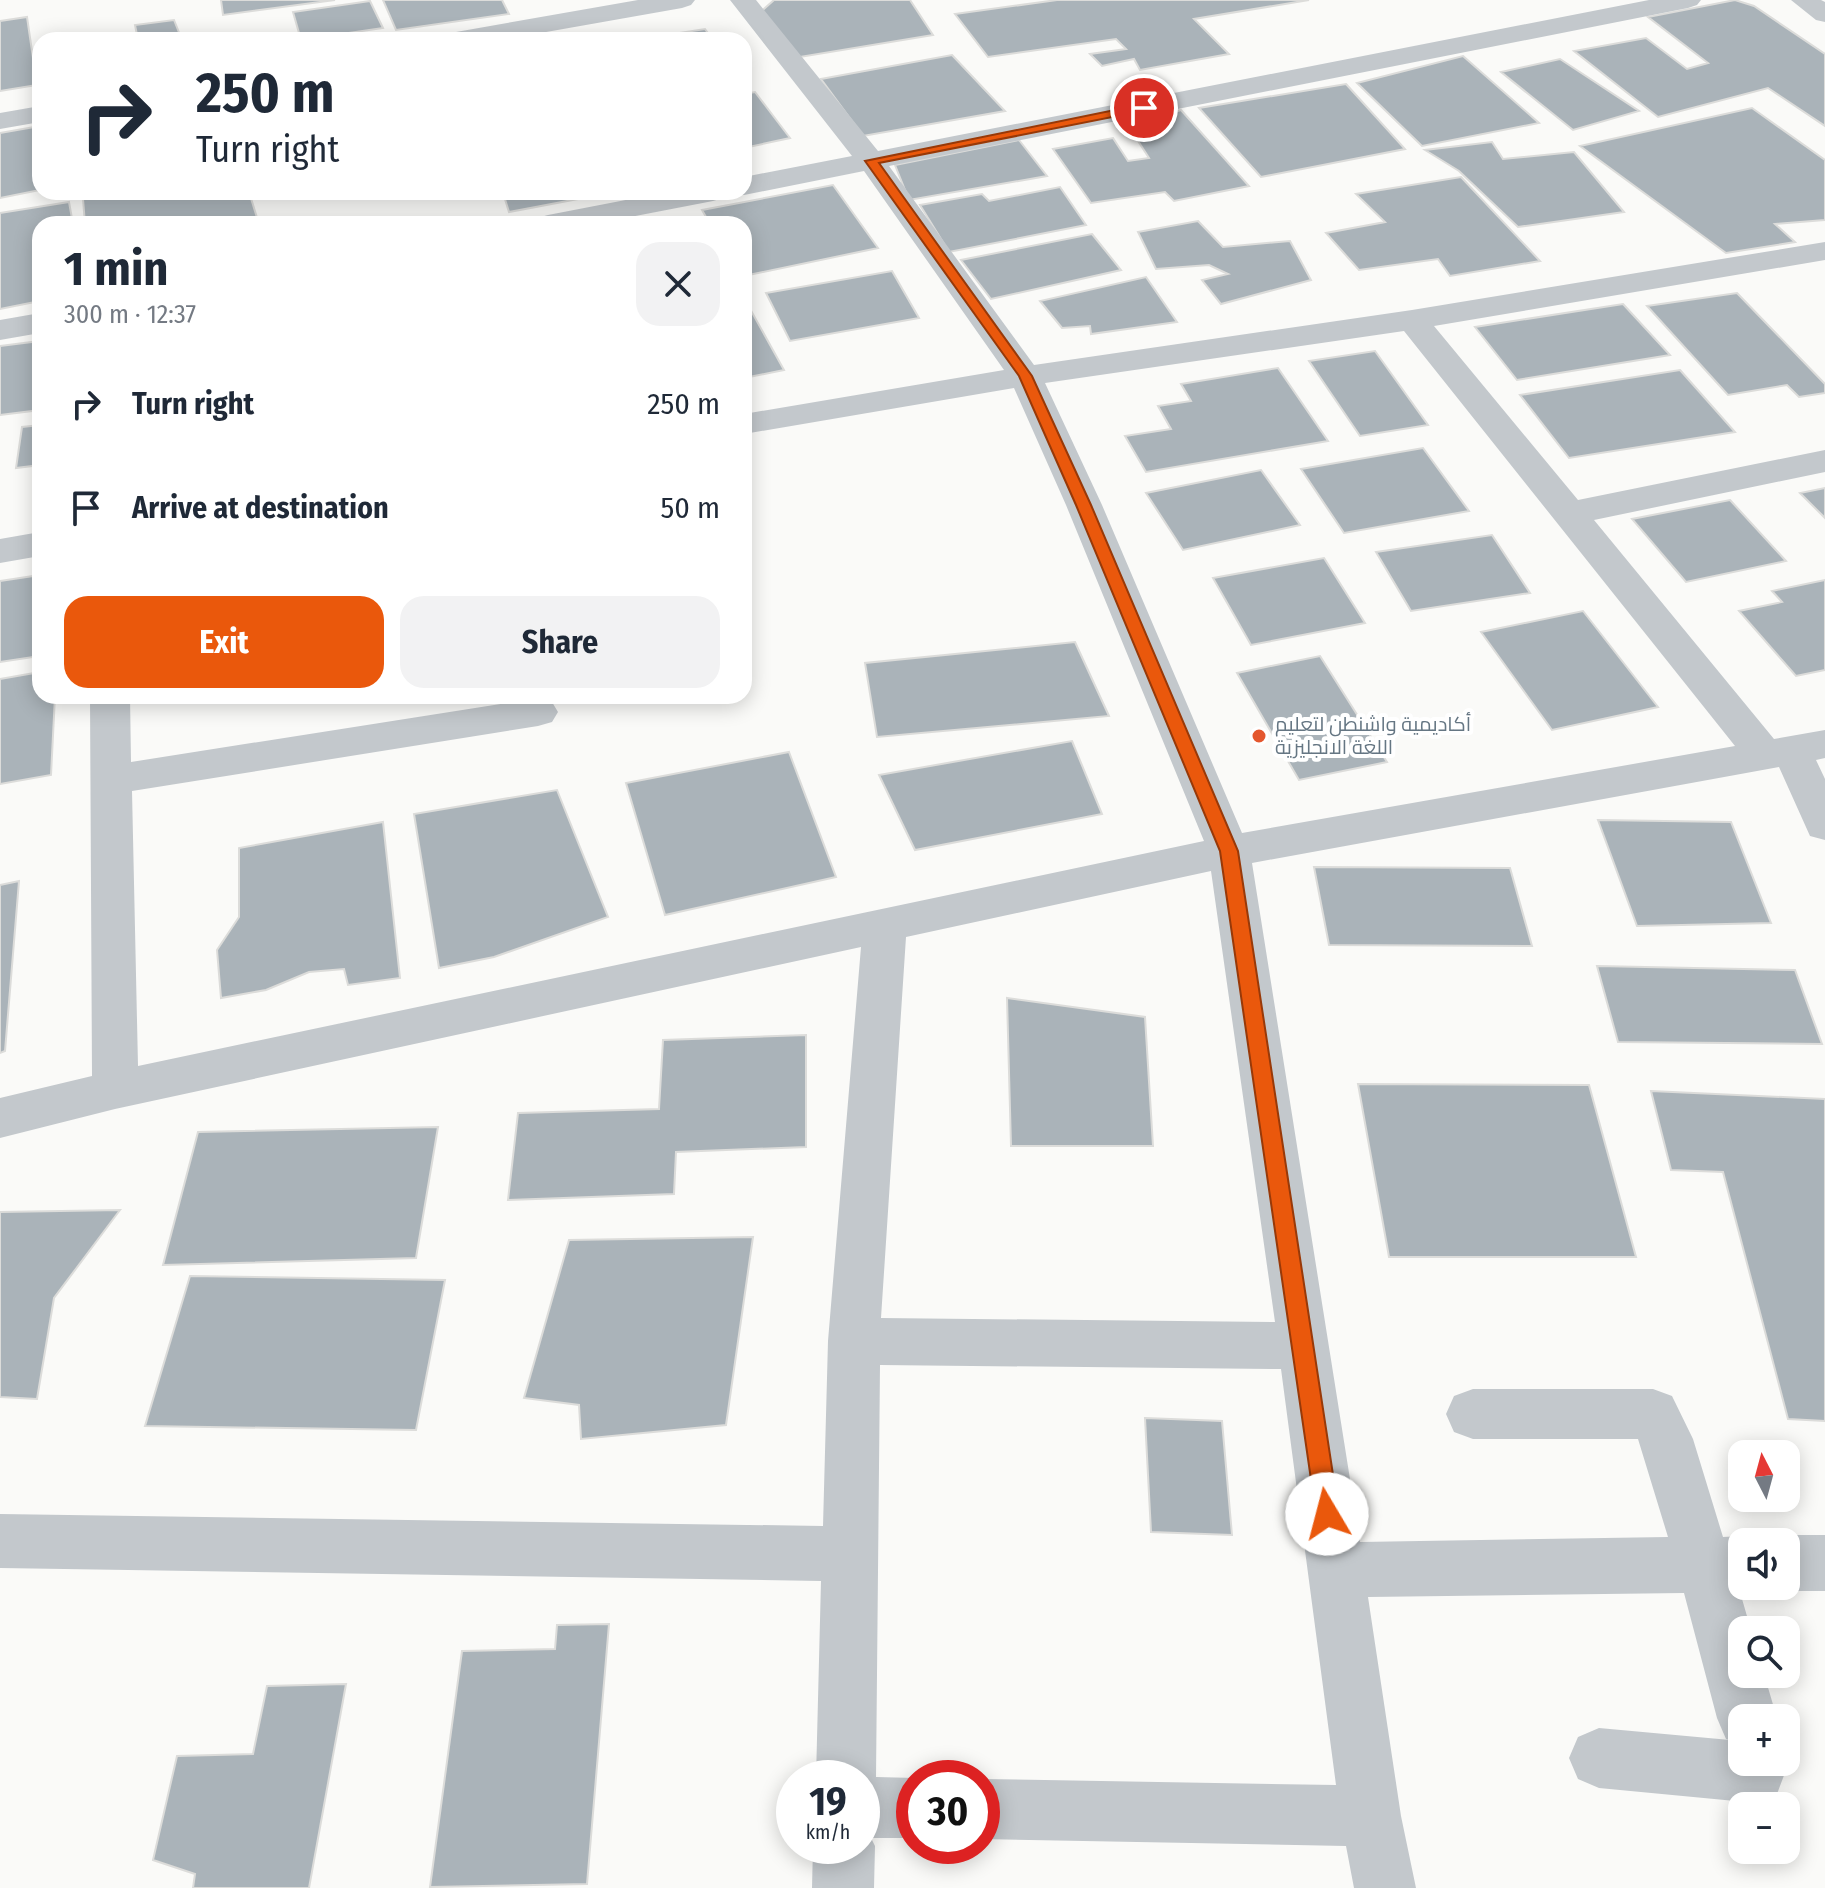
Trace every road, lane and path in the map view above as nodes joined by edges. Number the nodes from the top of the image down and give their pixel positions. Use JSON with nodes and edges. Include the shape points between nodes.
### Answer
{"nodes":[{"id":1,"x":682,"y":0,"type":"edge"},
{"id":2,"x":743,"y":0,"type":"edge"},
{"id":3,"x":1688,"y":0,"type":"edge"},
{"id":4,"x":1804,"y":0,"type":"edge"},
{"id":5,"x":1825,"y":14,"type":"edge"},
{"id":6,"x":501,"y":32,"type":"edge"},
{"id":7,"x":32,"y":115,"type":"edge"},
{"id":8,"x":0,"y":121,"type":"edge"},
{"id":9,"x":871,"y":161,"type":"junction"},
{"id":10,"x":752,"y":184,"type":"edge"},
{"id":11,"x":672,"y":200,"type":"edge"},
{"id":12,"x":589,"y":216,"type":"edge"},
{"id":13,"x":1825,"y":251,"type":"edge"},
{"id":14,"x":1412,"y":320,"type":"junction"},
{"id":15,"x":32,"y":324,"type":"edge"},
{"id":16,"x":0,"y":330,"type":"edge"},
{"id":17,"x":1025,"y":376,"type":"junction"},
{"id":18,"x":752,"y":423,"type":"edge"},
{"id":19,"x":1825,"y":461,"type":"edge"},
{"id":20,"x":1571,"y":513,"type":"junction"},
{"id":21,"x":32,"y":545,"type":"edge"},
{"id":22,"x":0,"y":551,"type":"edge"},
{"id":23,"x":110,"y":704,"type":"edge"},
{"id":24,"x":538,"y":712,"type":"dead end"},
{"id":25,"x":1794,"y":751,"type":"edge"},
{"id":26,"x":111,"y":780,"type":"junction"},
{"id":27,"x":1825,"y":825,"type":"edge"},
{"id":28,"x":1229,"y":851,"type":"junction"},
{"id":29,"x":885,"y":925,"type":"junction"},
{"id":30,"x":115,"y":1090,"type":"junction"},
{"id":31,"x":0,"y":1118,"type":"edge"},
{"id":32,"x":854,"y":1341,"type":"junction"},
{"id":33,"x":1304,"y":1346,"type":"junction"},
{"id":34,"x":1473,"y":1414,"type":"dead end"},
{"id":35,"x":0,"y":1541,"type":"edge"},
{"id":36,"x":848,"y":1554,"type":"junction"},
{"id":37,"x":1800,"y":1563,"type":"edge"},
{"id":38,"x":1825,"y":1563,"type":"edge"},
{"id":39,"x":1723,"y":1564,"type":"edge"},
{"id":40,"x":1335,"y":1570,"type":"junction"},
{"id":41,"x":1745,"y":1704,"type":"edge"},
{"id":42,"x":1599,"y":1758,"type":"dead end"},
{"id":43,"x":846,"y":1760,"type":"edge"},
{"id":44,"x":1728,"y":1770,"type":"edge"},
{"id":45,"x":1000,"y":1809,"type":"edge"},
{"id":46,"x":1371,"y":1816,"type":"junction"},
{"id":47,"x":844,"y":1864,"type":"edge"},
{"id":48,"x":843,"y":1888,"type":"edge"},
{"id":49,"x":1385,"y":1888,"type":"edge"}],
"edges":[{"from":1,"to":6,"type":"street"},
{"from":2,"to":9,"type":"street"},
{"from":3,"to":9,"type":"street"},
{"from":4,"to":5,"type":"street"},
{"from":7,"to":8,"type":"street"},
{"from":9,"to":10,"type":"street"},
{"from":9,"to":17,"type":"street"},
{"from":11,"to":12,"type":"street"},
{"from":13,"to":14,"type":"street"},
{"from":14,"to":17,"type":"street"},
{"from":14,"to":20,"type":"street"},
{"from":15,"to":16,"type":"street"},
{"from":17,"to":18,"type":"street"},
{"from":17,"to":28,"type":"street"},
{"from":19,"to":20,"type":"street"},
{"from":20,"to":25,"type":"street"},
{"from":21,"to":22,"type":"street"},
{"from":23,"to":26,"type":"street"},
{"from":24,"to":26,"type":"street"},
{"from":25,"to":27,"type":"street"},
{"from":25,"to":28,"type":"street"},
{"from":26,"to":30,"type":"street"},
{"from":28,"to":29,"type":"street"},
{"from":28,"to":33,"type":"street"},
{"from":29,"to":30,"type":"street"},
{"from":29,"to":32,"type":"street"},
{"from":30,"to":31,"type":"street"},
{"from":32,"to":33,"type":"street"},
{"from":32,"to":36,"type":"street"},
{"from":33,"to":40,"type":"street"},
{"from":34,"to":39,"type":"street","via":[[1651,1412]]},
{"from":35,"to":36,"type":"street"},
{"from":36,"to":43,"type":"street"},
{"from":37,"to":38,"type":"street"},
{"from":39,"to":40,"type":"street"},
{"from":39,"to":41,"type":"street"},
{"from":40,"to":46,"type":"street"},
{"from":42,"to":44,"type":"street"},
{"from":45,"to":46,"type":"street"},
{"from":46,"to":49,"type":"street"},
{"from":47,"to":48,"type":"street"}]}
